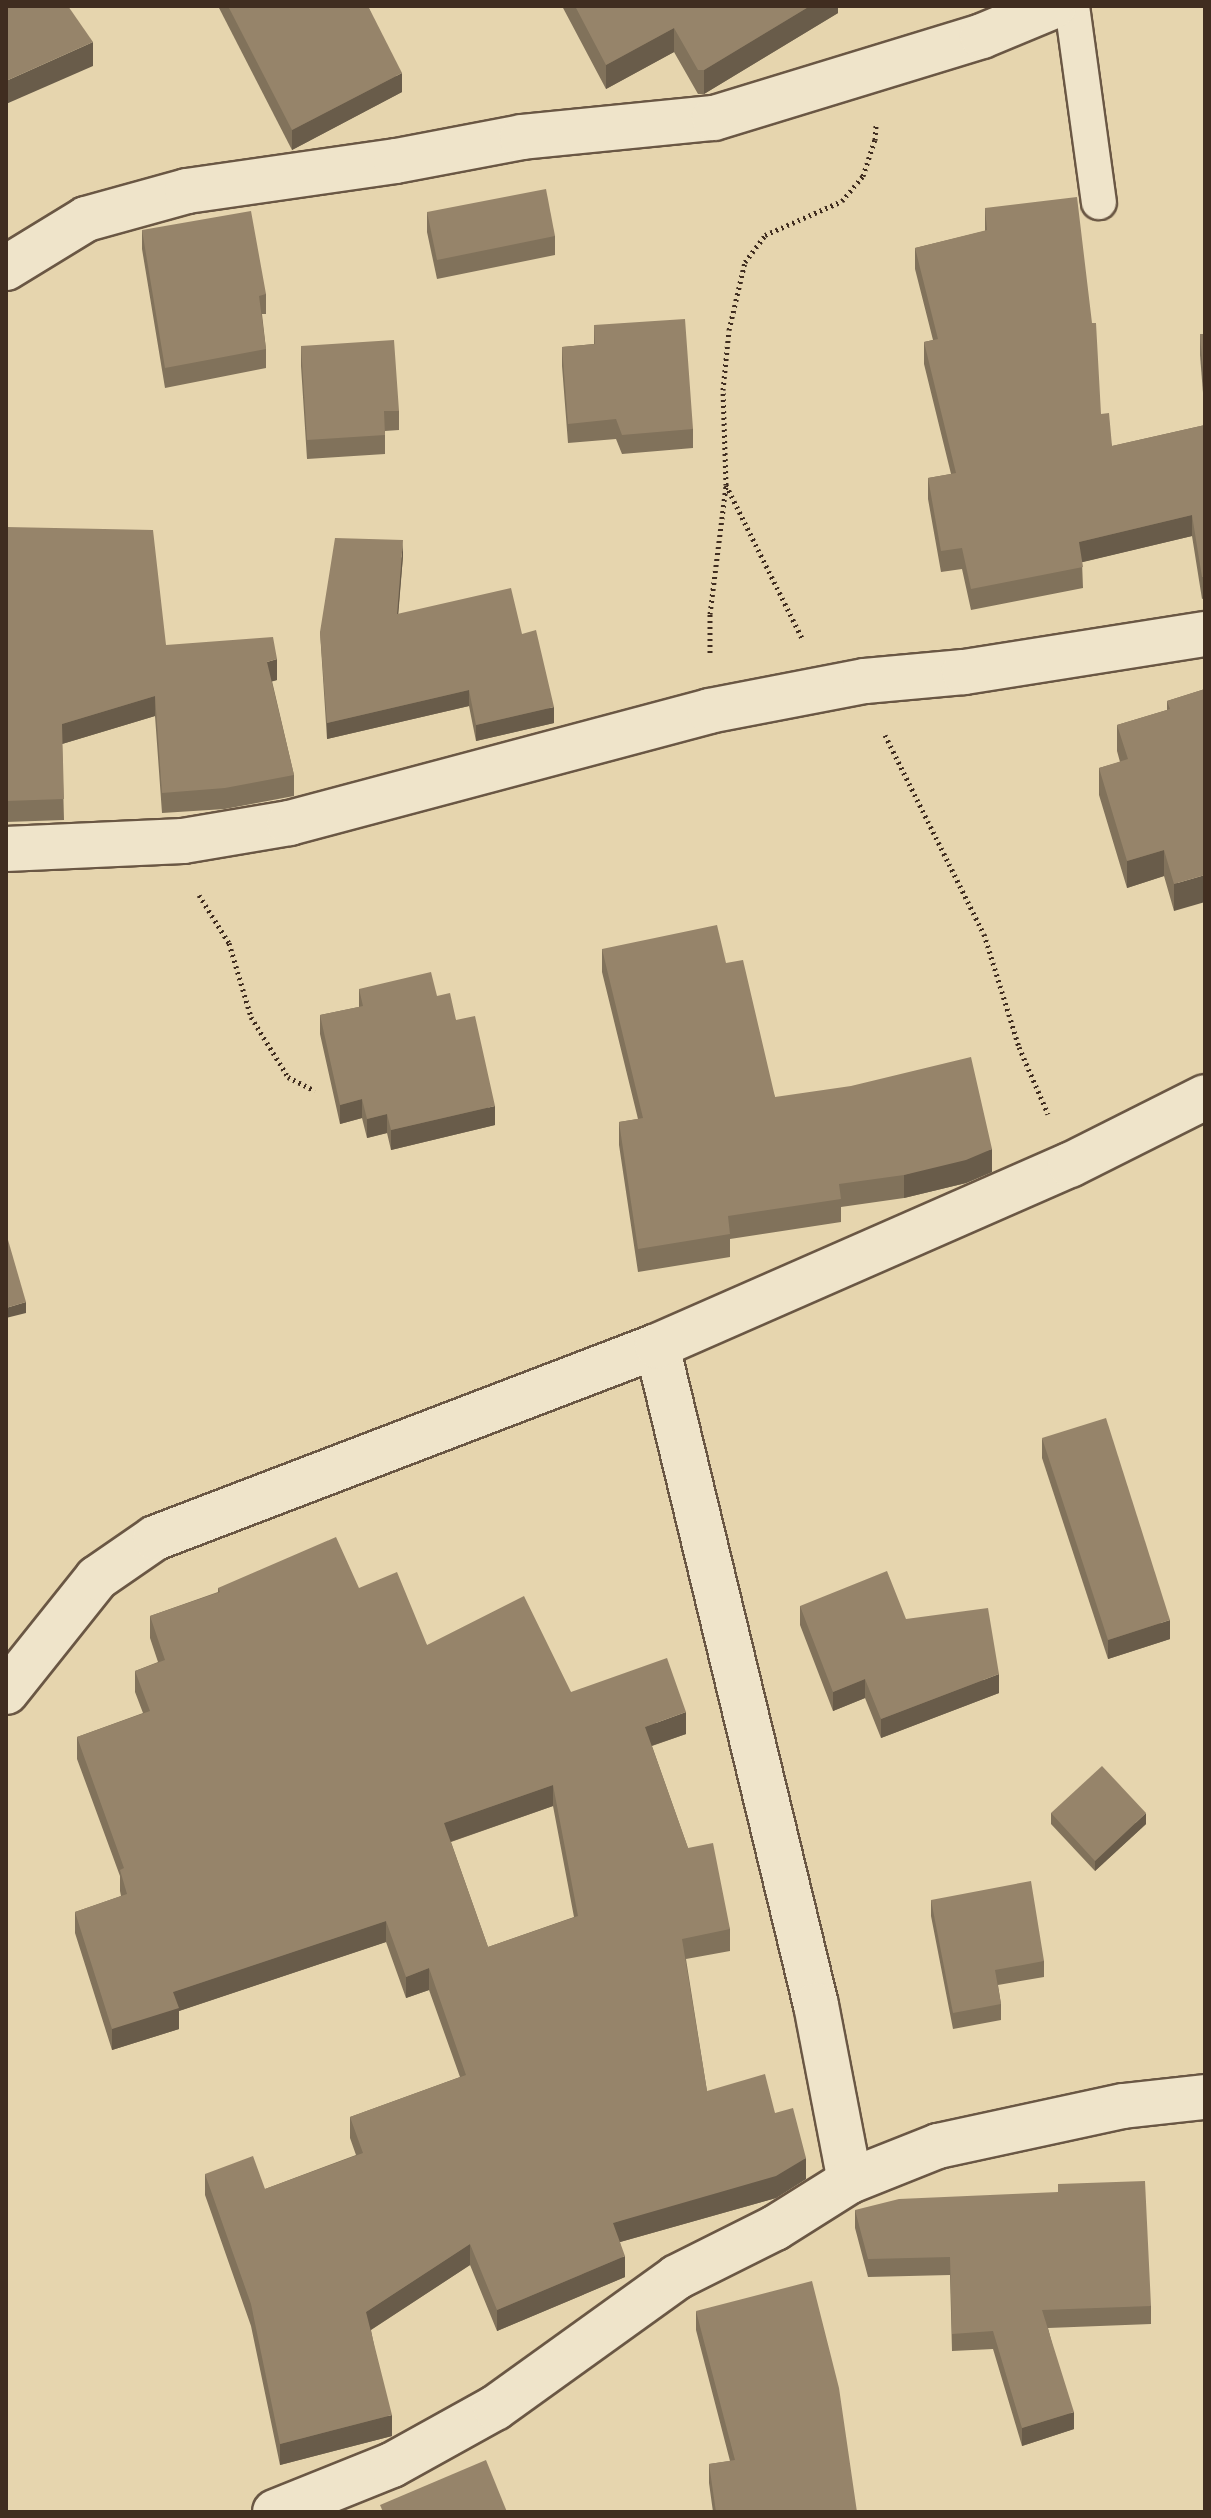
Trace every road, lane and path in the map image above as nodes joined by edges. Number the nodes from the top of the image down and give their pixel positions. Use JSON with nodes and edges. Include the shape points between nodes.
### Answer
{"nodes":[{"id":1,"x":1054,"y":6,"type":"edge"},
{"id":2,"x":1072,"y":6,"type":"edge"},
{"id":3,"x":877,"y":68,"type":"junction"},
{"id":4,"x":1099,"y":202,"type":"dead end"},
{"id":5,"x":6,"y":268,"type":"edge"},
{"id":6,"x":726,"y":485,"type":"junction"},
{"id":7,"x":1205,"y":634,"type":"edge"},
{"id":8,"x":852,"y":683,"type":"junction"},
{"id":9,"x":709,"y":711,"type":"junction"},
{"id":10,"x":183,"y":841,"type":"junction"},
{"id":11,"x":6,"y":849,"type":"edge"},
{"id":12,"x":315,"y":1091,"type":"dead end"},
{"id":13,"x":1205,"y":1097,"type":"edge"},
{"id":14,"x":1070,"y":1165,"type":"junction"},
{"id":15,"x":657,"y":1346,"type":"junction"},
{"id":16,"x":6,"y":1692,"type":"edge"},
{"id":17,"x":1205,"y":2097,"type":"edge"},
{"id":18,"x":850,"y":2181,"type":"junction"},
{"id":19,"x":275,"y":2512,"type":"edge"}],
"edges":[{"from":1,"to":3,"type":"street","via":[[982,36]]},
{"from":2,"to":4,"type":"lane"},
{"from":3,"to":5,"type":"street","via":[[714,118],[522,137],[187,191],[86,219]]},
{"from":3,"to":6,"type":"path","via":[[875,140],[863,176],[842,201],[765,235],[745,262],[725,375]]},
{"from":6,"to":8,"type":"path","via":[[812,656]]},
{"from":6,"to":9,"type":"path","via":[[710,614]]},
{"from":7,"to":8,"type":"street","via":[[964,672]]},
{"from":8,"to":9,"type":"street"},
{"from":8,"to":14,"type":"path","via":[[984,934],[1019,1047]]},
{"from":9,"to":10,"type":"street","via":[[289,823]]},
{"from":10,"to":11,"type":"street"},
{"from":10,"to":12,"type":"path","via":[[200,898],[229,943],[251,1017],[288,1077]]},
{"from":13,"to":14,"type":"street"},
{"from":14,"to":15,"type":"street"},
{"from":15,"to":16,"type":"street","via":[[155,1538],[97,1578]]},
{"from":15,"to":18,"type":"street","via":[[816,2005]]},
{"from":17,"to":18,"type":"street","via":[[1123,2106],[938,2146]]},
{"from":18,"to":19,"type":"street","via":[[775,2228],[677,2277],[495,2408],[392,2465]]}]}
